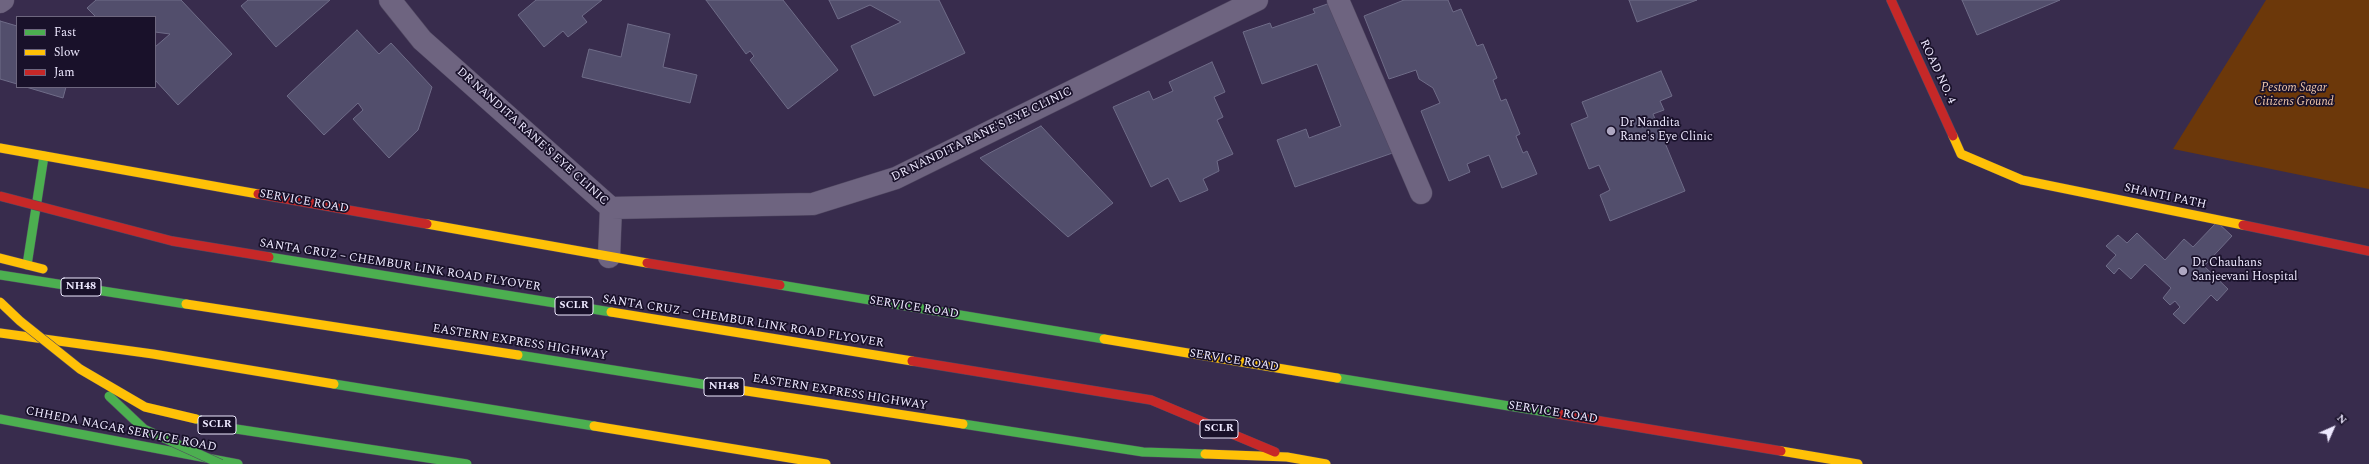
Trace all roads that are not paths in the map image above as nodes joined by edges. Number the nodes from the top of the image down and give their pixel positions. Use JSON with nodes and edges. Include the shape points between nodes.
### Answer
{"nodes":[{"id":1,"x":3,"y":0,"type":"edge"},
{"id":2,"x":390,"y":0,"type":"edge"},
{"id":3,"x":1257,"y":0,"type":"edge"},
{"id":4,"x":1338,"y":0,"type":"edge"},
{"id":5,"x":1891,"y":0,"type":"edge"},
{"id":6,"x":0,"y":2,"type":"edge"},
{"id":7,"x":0,"y":148,"type":"edge"},
{"id":8,"x":1961,"y":154,"type":"joint"},
{"id":9,"x":44,"y":156,"type":"junction"},
{"id":10,"x":1421,"y":193,"type":"dead end"},
{"id":11,"x":0,"y":196,"type":"edge"},
{"id":12,"x":611,"y":208,"type":"junction"},
{"id":13,"x":2369,"y":251,"type":"edge"},
{"id":14,"x":609,"y":257,"type":"junction"},
{"id":15,"x":0,"y":258,"type":"edge"},
{"id":16,"x":27,"y":265,"type":"junction"},
{"id":17,"x":50,"y":271,"type":"dead end"},
{"id":18,"x":0,"y":275,"type":"edge"},
{"id":19,"x":72,"y":276,"type":"dead end"},
{"id":20,"x":162,"y":300,"type":"junction"},
{"id":21,"x":0,"y":302,"type":"edge"},
{"id":22,"x":0,"y":333,"type":"edge"},
{"id":23,"x":31,"y":347,"type":"dead end"},
{"id":24,"x":153,"y":354,"type":"junction"},
{"id":25,"x":80,"y":370,"type":"junction"},
{"id":26,"x":0,"y":419,"type":"edge"},
{"id":27,"x":1287,"y":457,"type":"junction"},
{"id":28,"x":221,"y":464,"type":"edge"},
{"id":29,"x":238,"y":464,"type":"edge"},
{"id":30,"x":468,"y":464,"type":"edge"},
{"id":31,"x":826,"y":464,"type":"edge"},
{"id":32,"x":1326,"y":464,"type":"edge"},
{"id":33,"x":1858,"y":464,"type":"edge"}],
"edges":[{"from":1,"to":6,"type":"street"},
{"from":2,"to":12,"type":"street","name":"DR NANDITA RANE'S EYE CLINIC","via":[[422,40]]},
{"from":3,"to":12,"type":"street","name":"DR NANDITA RANE'S EYE CLINIC","via":[[896,178],[814,204]]},
{"from":4,"to":10,"type":"street"},
{"from":5,"to":8,"type":"main road","name":"ROAD NO. 4"},
{"from":7,"to":9,"type":"main road","name":"SERVICE ROAD"},
{"from":8,"to":13,"type":"main road","name":"SHANTI PATH","via":[[2022,180]]},
{"from":9,"to":14,"type":"main road","name":"SERVICE ROAD"},
{"from":9,"to":16,"type":"main road"},
{"from":11,"to":27,"type":"main road","name":"SANTA CRUZ – CHEMBUR LINK ROAD FLYOVER","number":"SCLR","bridge":true,"via":[[172,241],[1151,400]]},
{"from":12,"to":14,"type":"street"},
{"from":14,"to":33,"type":"main road","name":"SERVICE ROAD"},
{"from":15,"to":16,"type":"main road"},
{"from":16,"to":17,"type":"main road"},
{"from":18,"to":20,"type":"main road","number":"NH48"},
{"from":19,"to":20,"type":"main road"},
{"from":20,"to":27,"type":"main road","name":"EASTERN EXPRESS HIGHWAY","number":"NH48","via":[[1143,452]]},
{"from":21,"to":25,"type":"main road","number":"SCLR","bridge":true},
{"from":22,"to":24,"type":"main road"},
{"from":23,"to":24,"type":"main road"},
{"from":24,"to":31,"type":"main road"},
{"from":25,"to":28,"type":"main road","bridge":true,"via":[[144,428]]},
{"from":25,"to":30,"type":"main road","number":"SCLR","bridge":true,"via":[[145,407],[236,429]]},
{"from":26,"to":29,"type":"main road","name":"CHHEDA NAGAR SERVICE ROAD"},
{"from":27,"to":32,"type":"main road","name":"EASTERN EXPRESS HIGHWAY","number":"NH48"}]}
